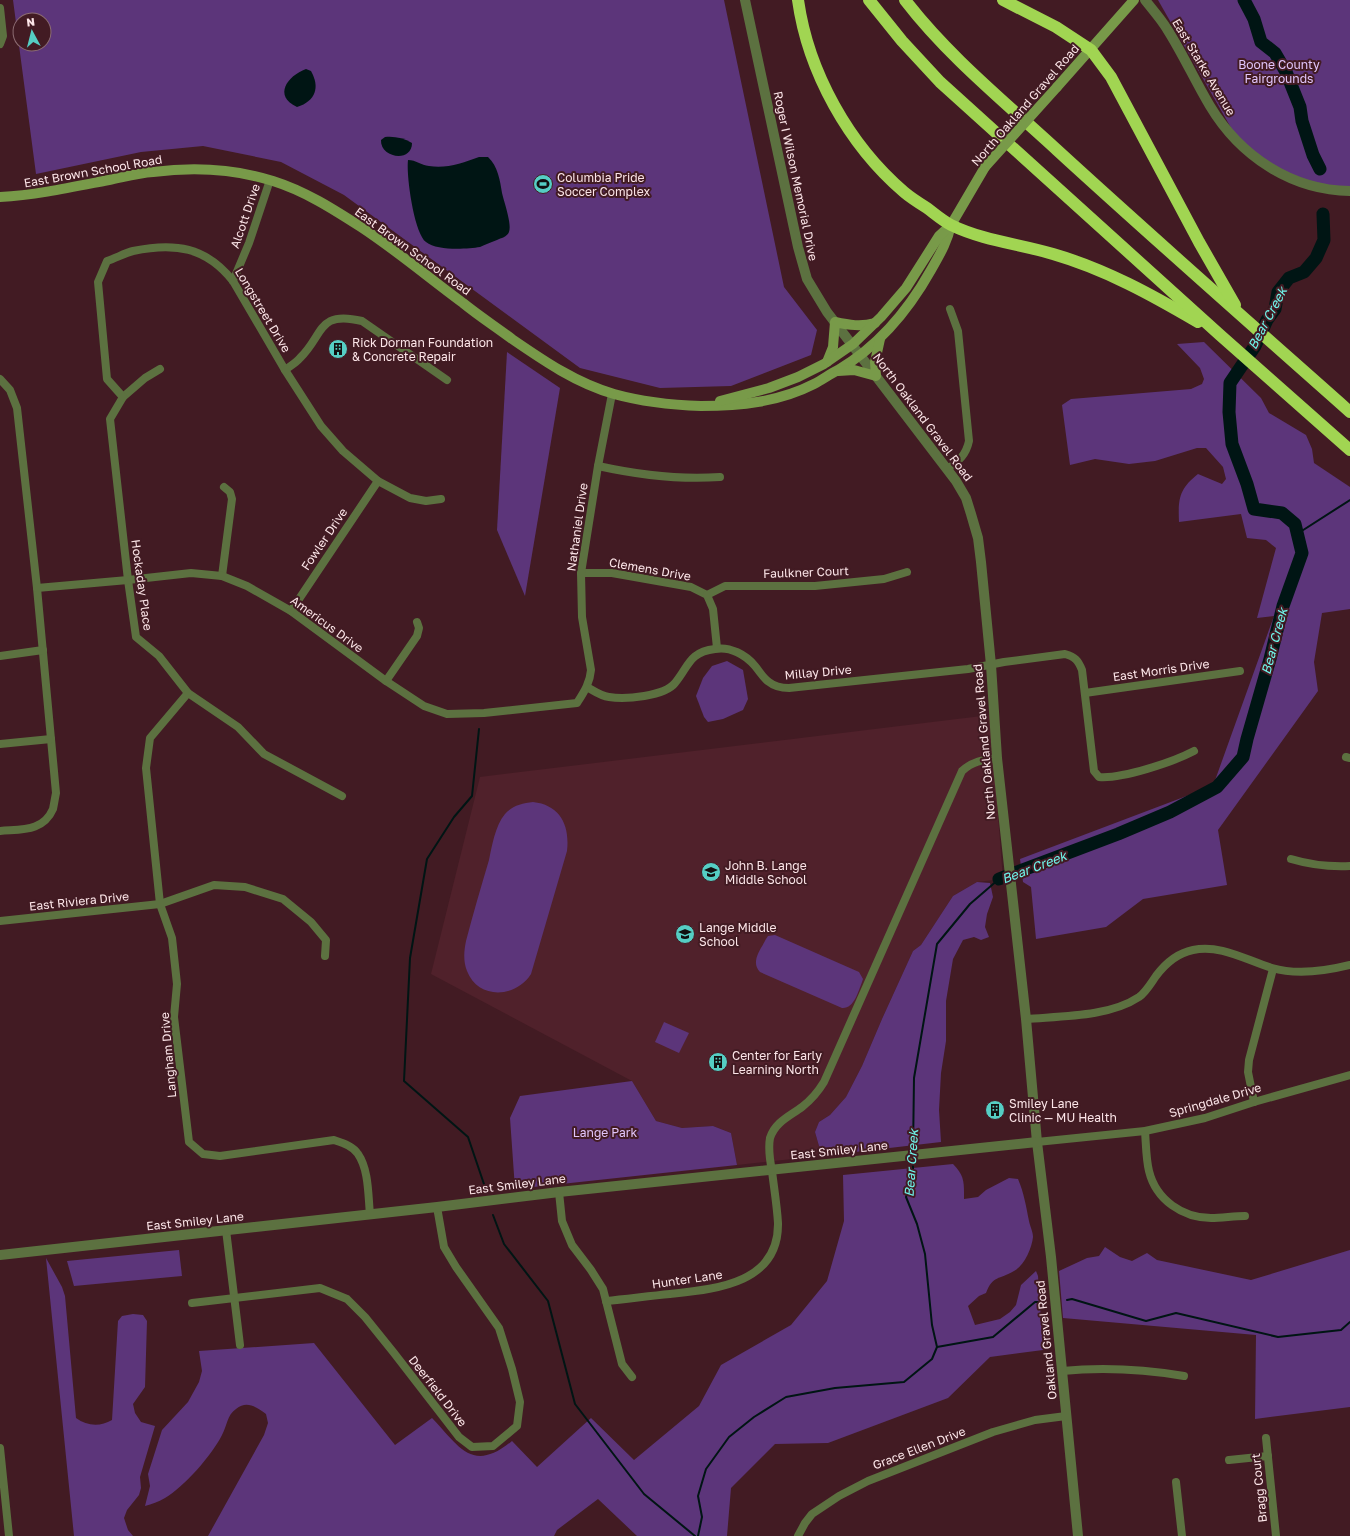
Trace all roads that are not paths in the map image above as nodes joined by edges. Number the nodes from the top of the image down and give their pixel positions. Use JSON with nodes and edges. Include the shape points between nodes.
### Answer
{"nodes":[{"id":1,"x":745,"y":0,"type":"edge"},
{"id":2,"x":798,"y":0,"type":"edge"},
{"id":3,"x":868,"y":0,"type":"edge"},
{"id":4,"x":905,"y":0,"type":"edge"},
{"id":5,"x":1003,"y":0,"type":"edge"},
{"id":6,"x":1134,"y":0,"type":"edge"},
{"id":7,"x":1145,"y":0,"type":"edge"},
{"id":8,"x":0,"y":8,"type":"edge"},
{"id":9,"x":0,"y":44,"type":"edge"},
{"id":10,"x":1091,"y":50,"type":"junction"},
{"id":11,"x":270,"y":180,"type":"junction"},
{"id":12,"x":1350,"y":191,"type":"edge"},
{"id":13,"x":0,"y":197,"type":"edge"},
{"id":14,"x":951,"y":225,"type":"junction"},
{"id":15,"x":233,"y":281,"type":"junction"},
{"id":16,"x":950,"y":309,"type":"dead end"},
{"id":17,"x":1241,"y":315,"type":"junction"},
{"id":18,"x":835,"y":322,"type":"junction"},
{"id":19,"x":876,"y":322,"type":"junction"},
{"id":20,"x":1220,"y":334,"type":"junction"},
{"id":21,"x":880,"y":339,"type":"junction"},
{"id":22,"x":853,"y":344,"type":"junction"},
{"id":23,"x":861,"y":355,"type":"junction"},
{"id":24,"x":827,"y":362,"type":"junction"},
{"id":25,"x":160,"y":369,"type":"dead end"},
{"id":26,"x":285,"y":370,"type":"junction"},
{"id":27,"x":836,"y":371,"type":"junction"},
{"id":28,"x":876,"y":376,"type":"junction"},
{"id":29,"x":0,"y":379,"type":"edge"},
{"id":30,"x":447,"y":380,"type":"dead end"},
{"id":31,"x":612,"y":394,"type":"junction"},
{"id":32,"x":123,"y":397,"type":"junction"},
{"id":33,"x":700,"y":406,"type":"junction"},
{"id":34,"x":1350,"y":412,"type":"edge"},
{"id":35,"x":1350,"y":450,"type":"edge"},
{"id":36,"x":598,"y":466,"type":"junction"},
{"id":37,"x":947,"y":469,"type":"junction"},
{"id":38,"x":720,"y":477,"type":"dead end"},
{"id":39,"x":378,"y":481,"type":"junction"},
{"id":40,"x":224,"y":487,"type":"dead end"},
{"id":41,"x":441,"y":499,"type":"dead end"},
{"id":42,"x":907,"y":572,"type":"dead end"},
{"id":43,"x":582,"y":573,"type":"junction"},
{"id":44,"x":222,"y":576,"type":"junction"},
{"id":45,"x":128,"y":580,"type":"junction"},
{"id":46,"x":37,"y":588,"type":"junction"},
{"id":47,"x":707,"y":595,"type":"junction"},
{"id":48,"x":291,"y":611,"type":"junction"},
{"id":49,"x":417,"y":622,"type":"dead end"},
{"id":50,"x":717,"y":648,"type":"junction"},
{"id":51,"x":43,"y":650,"type":"junction"},
{"id":52,"x":0,"y":656,"type":"edge"},
{"id":53,"x":991,"y":665,"type":"junction"},
{"id":54,"x":1240,"y":671,"type":"dead end"},
{"id":55,"x":386,"y":681,"type":"junction"},
{"id":56,"x":587,"y":687,"type":"junction"},
{"id":57,"x":188,"y":693,"type":"junction"},
{"id":58,"x":1085,"y":693,"type":"junction"},
{"id":59,"x":51,"y":739,"type":"junction"},
{"id":60,"x":0,"y":744,"type":"edge"},
{"id":61,"x":1194,"y":751,"type":"dead end"},
{"id":62,"x":997,"y":758,"type":"junction"},
{"id":63,"x":342,"y":796,"type":"dead end"},
{"id":64,"x":0,"y":831,"type":"edge"},
{"id":65,"x":1291,"y":859,"type":"dead end"},
{"id":66,"x":1350,"y":866,"type":"edge"},
{"id":67,"x":160,"y":904,"type":"junction"},
{"id":68,"x":0,"y":921,"type":"edge"},
{"id":69,"x":325,"y":956,"type":"dead end"},
{"id":70,"x":1350,"y":965,"type":"edge"},
{"id":71,"x":1273,"y":968,"type":"junction"},
{"id":72,"x":1026,"y":1019,"type":"junction"},
{"id":73,"x":1350,"y":1077,"type":"edge"},
{"id":74,"x":1254,"y":1102,"type":"junction"},
{"id":75,"x":1145,"y":1131,"type":"junction"},
{"id":76,"x":1037,"y":1142,"type":"junction"},
{"id":77,"x":772,"y":1171,"type":"junction"},
{"id":78,"x":559,"y":1192,"type":"junction"},
{"id":79,"x":437,"y":1207,"type":"junction"},
{"id":80,"x":370,"y":1214,"type":"junction"},
{"id":81,"x":1245,"y":1216,"type":"dead end"},
{"id":82,"x":226,"y":1230,"type":"junction"},
{"id":83,"x":0,"y":1255,"type":"edge"},
{"id":84,"x":235,"y":1298,"type":"junction"},
{"id":85,"x":606,"y":1301,"type":"junction"},
{"id":86,"x":192,"y":1303,"type":"dead end"},
{"id":87,"x":240,"y":1345,"type":"dead end"},
{"id":88,"x":1062,"y":1372,"type":"junction"},
{"id":89,"x":1184,"y":1376,"type":"dead end"},
{"id":90,"x":632,"y":1377,"type":"dead end"},
{"id":91,"x":1066,"y":1416,"type":"junction"},
{"id":92,"x":1266,"y":1438,"type":"dead end"},
{"id":93,"x":0,"y":1448,"type":"edge"},
{"id":94,"x":1268,"y":1456,"type":"junction"},
{"id":95,"x":1229,"y":1460,"type":"dead end"},
{"id":96,"x":1176,"y":1482,"type":"dead end"},
{"id":97,"x":9,"y":1536,"type":"edge"},
{"id":98,"x":798,"y":1536,"type":"edge"},
{"id":99,"x":1078,"y":1536,"type":"edge"},
{"id":100,"x":1182,"y":1536,"type":"edge"},
{"id":101,"x":1276,"y":1536,"type":"edge"}],
"edges":[{"from":1,"to":18,"type":"street","name":"Roger I Wilson Memorial Drive","via":[[801,260],[812,288]]},
{"from":2,"to":14,"type":"highway","via":[[810,50],[824,86],[851,134],[873,161],[905,193]]},
{"from":3,"to":20,"type":"highway","via":[[940,82]]},
{"from":4,"to":17,"type":"highway","via":[[920,20],[964,65]]},
{"from":5,"to":10,"type":"highway","via":[[1056,27]]},
{"from":6,"to":10,"type":"main road","name":"North Oakland Gravel Road"},
{"from":7,"to":12,"type":"street","name":"East Starke Avenue","via":[[1167,27],[1223,126],[1242,147],[1286,177],[1301,183]]},
{"from":8,"to":9,"type":"street","via":[[3,36]]},
{"from":10,"to":14,"type":"main road","name":"North Oakland Gravel Road","bridge":true,"via":[[985,167]]},
{"from":10,"to":17,"type":"highway","via":[[1111,78]]},
{"from":11,"to":13,"type":"main road","name":"East Brown School Road","via":[[238,172],[203,169],[152,172],[48,192]]},
{"from":11,"to":15,"type":"street","name":"Alcott Drive"},
{"from":11,"to":31,"type":"main road","name":"East Brown School Road","via":[[327,205],[381,240],[466,306],[540,358],[566,374]]},
{"from":14,"to":19,"type":"main road","name":"North Oakland Gravel Road","via":[[939,236],[906,288]]},
{"from":14,"to":20,"type":"highway","via":[[984,237],[1086,265],[1148,293]]},
{"from":14,"to":21,"type":"main road","name":"East Brown School Road","via":[[948,240],[922,287]]},
{"from":15,"to":26,"type":"street","name":"Longstreet Drive"},
{"from":15,"to":32,"type":"street","name":"Longstreet Drive","via":[[223,269],[205,256],[184,248],[161,247],[132,251],[107,261],[98,282],[107,379]]},
{"from":16,"to":37,"type":"street","via":[[958,331],[969,441],[967,450],[960,460]]},
{"from":17,"to":34,"type":"highway"},
{"from":18,"to":19,"type":"main road","via":[[852,326]]},
{"from":18,"to":22,"type":"street","name":"Roger I Wilson Memorial Drive"},
{"from":18,"to":24,"type":"main road","via":[[833,347]]},
{"from":19,"to":22,"type":"main road","name":"North Oakland Gravel Road"},
{"from":20,"to":35,"type":"highway"},
{"from":21,"to":23,"type":"main road","name":"East Brown School Road"},
{"from":21,"to":28,"type":"main road","via":[[875,362]]},
{"from":22,"to":23,"type":"street","name":"North Oakland Gravel Road"},
{"from":22,"to":24,"type":"main road","name":"East Brown School Road"},
{"from":23,"to":27,"type":"main road","name":"East Brown School Road"},
{"from":23,"to":28,"type":"street","name":"North Oakland Gravel Road"},
{"from":24,"to":33,"type":"main road","name":"East Brown School Road","via":[[769,388]]},
{"from":25,"to":32,"type":"street","name":"Hockaday Place"},
{"from":26,"to":30,"type":"street","via":[[300,358],[323,324],[334,320],[354,319],[362,321]]},
{"from":26,"to":39,"type":"street","name":"Longstreet Drive","via":[[321,426],[343,451]]},
{"from":27,"to":28,"type":"main road","via":[[854,370]]},
{"from":27,"to":33,"type":"main road","name":"East Brown School Road","via":[[790,394],[768,400]]},
{"from":28,"to":37,"type":"street","name":"North Oakland Gravel Road"},
{"from":29,"to":46,"type":"street","via":[[10,390],[17,408]]},
{"from":31,"to":33,"type":"main road","name":"East Brown School Road","via":[[670,405]]},
{"from":31,"to":36,"type":"street","name":"Nathaniel Drive"},
{"from":32,"to":45,"type":"street","name":"Hockaday Place","via":[[110,419]]},
{"from":36,"to":38,"type":"street","via":[[671,478]]},
{"from":36,"to":43,"type":"street","name":"Nathaniel Drive"},
{"from":37,"to":53,"type":"street","name":"North Oakland Gravel Road","via":[[966,498],[978,538]]},
{"from":39,"to":41,"type":"street","name":"Longstreet Drive","via":[[410,498],[426,501]]},
{"from":39,"to":48,"type":"street","name":"Fowler Drive"},
{"from":40,"to":44,"type":"street","via":[[230,492],[232,499]]},
{"from":42,"to":47,"type":"street","name":"Faulkner Court","via":[[884,579],[822,585],[725,586]]},
{"from":43,"to":47,"type":"street","name":"Clemens Drive","via":[[612,573],[691,587]]},
{"from":43,"to":56,"type":"street","name":"Nathaniel Drive","via":[[582,617],[591,670]]},
{"from":44,"to":45,"type":"street","name":"Americus Drive","via":[[191,572]]},
{"from":44,"to":48,"type":"street","name":"Americus Drive","via":[[247,586]]},
{"from":45,"to":46,"type":"street","name":"Americus Drive"},
{"from":45,"to":57,"type":"street","name":"Hockaday Place","via":[[136,636],[159,656]]},
{"from":46,"to":51,"type":"street"},
{"from":47,"to":50,"type":"street","via":[[713,609]]},
{"from":48,"to":55,"type":"street","name":"Americus Drive"},
{"from":49,"to":55,"type":"street","via":[[417,636]]},
{"from":50,"to":53,"type":"street","name":"Millay Drive","via":[[740,653],[749,659],[769,682],[778,687],[789,688]]},
{"from":50,"to":56,"type":"street","via":[[700,653],[692,659],[676,683],[663,692],[616,698],[601,695]]},
{"from":51,"to":52,"type":"street"},
{"from":51,"to":59,"type":"street"},
{"from":53,"to":58,"type":"street","name":"Millay Drive","via":[[1065,654],[1078,661]]},
{"from":53,"to":62,"type":"street","name":"North Oakland Gravel Road"},
{"from":54,"to":58,"type":"street","name":"East Morris Drive"},
{"from":55,"to":56,"type":"street","name":"Americus Drive","via":[[424,706],[447,714],[484,714],[576,703]]},
{"from":57,"to":63,"type":"street","name":"Hockaday Place","via":[[238,727],[264,754]]},
{"from":57,"to":67,"type":"street","name":"Langham Drive","via":[[150,738],[146,768]]},
{"from":58,"to":61,"type":"street","name":"Millay Drive","via":[[1094,771],[1099,777],[1110,778],[1180,758]]},
{"from":59,"to":60,"type":"street"},
{"from":59,"to":64,"type":"street","via":[[56,793],[52,809],[43,824],[28,829]]},
{"from":62,"to":72,"type":"street","name":"North Oakland Gravel Road"},
{"from":62,"to":77,"type":"street","name":"Hunter Lane","via":[[976,761],[962,771],[824,1082],[818,1093],[773,1131],[769,1155]]},
{"from":65,"to":66,"type":"street","via":[[1311,865]]},
{"from":67,"to":68,"type":"street","name":"East Riviera Drive"},
{"from":67,"to":69,"type":"street","name":"East Riviera Drive","via":[[214,885],[245,888],[283,899],[311,922],[326,940]]},
{"from":67,"to":80,"type":"street","name":"Langham Drive","via":[[172,938],[177,984],[174,1017],[190,1142],[204,1154],[220,1156],[334,1140],[349,1145],[358,1154],[366,1172]]},
{"from":70,"to":71,"type":"street","via":[[1316,971]]},
{"from":71,"to":72,"type":"street","via":[[1227,951],[1209,948],[1192,950],[1166,965],[1140,996],[1126,1005],[1110,1011]]},
{"from":71,"to":74,"type":"street","via":[[1249,1060],[1248,1072]]},
{"from":72,"to":76,"type":"street","name":"North Oakland Gravel Road"},
{"from":73,"to":74,"type":"street","name":"Springdale Drive"},
{"from":74,"to":75,"type":"street","name":"Springdale Drive","via":[[1205,1118]]},
{"from":75,"to":76,"type":"street","name":"Springdale Drive"},
{"from":75,"to":81,"type":"street","via":[[1149,1172],[1157,1190],[1170,1205],[1188,1215],[1210,1218]]},
{"from":76,"to":77,"type":"street","name":"East Smiley Lane"},
{"from":76,"to":88,"type":"street","name":"Oakland Gravel Road"},
{"from":77,"to":78,"type":"street","name":"East Smiley Lane"},
{"from":77,"to":85,"type":"street","name":"Hunter Lane","via":[[778,1223],[776,1242],[767,1259],[754,1272],[734,1283],[713,1289]]},
{"from":78,"to":79,"type":"street","name":"East Smiley Lane"},
{"from":78,"to":85,"type":"street","via":[[562,1221],[572,1244],[591,1270]]},
{"from":79,"to":80,"type":"street","name":"East Smiley Lane"},
{"from":79,"to":84,"type":"street","name":"Deerfield Drive","via":[[444,1247],[499,1328],[520,1402],[517,1426],[493,1446],[472,1447],[459,1437],[365,1317],[347,1298],[320,1288]]},
{"from":80,"to":82,"type":"street","name":"East Smiley Lane"},
{"from":82,"to":83,"type":"street","name":"East Smiley Lane"},
{"from":82,"to":84,"type":"street"},
{"from":84,"to":86,"type":"street","name":"Deerfield Drive"},
{"from":84,"to":87,"type":"street"},
{"from":85,"to":90,"type":"street","via":[[622,1364]]},
{"from":88,"to":89,"type":"street","via":[[1123,1368]]},
{"from":88,"to":91,"type":"street","name":"Oakland Gravel Road"},
{"from":91,"to":98,"type":"street","name":"Grace Ellen Drive","via":[[1034,1420],[993,1432],[868,1481],[812,1514]]},
{"from":91,"to":99,"type":"street","name":"Oakland Gravel Road"},
{"from":92,"to":94,"type":"street","name":"Bragg Court"},
{"from":93,"to":97,"type":"street"},
{"from":94,"to":95,"type":"street"},
{"from":94,"to":101,"type":"street","name":"Bragg Court"},
{"from":96,"to":100,"type":"street"}]}
